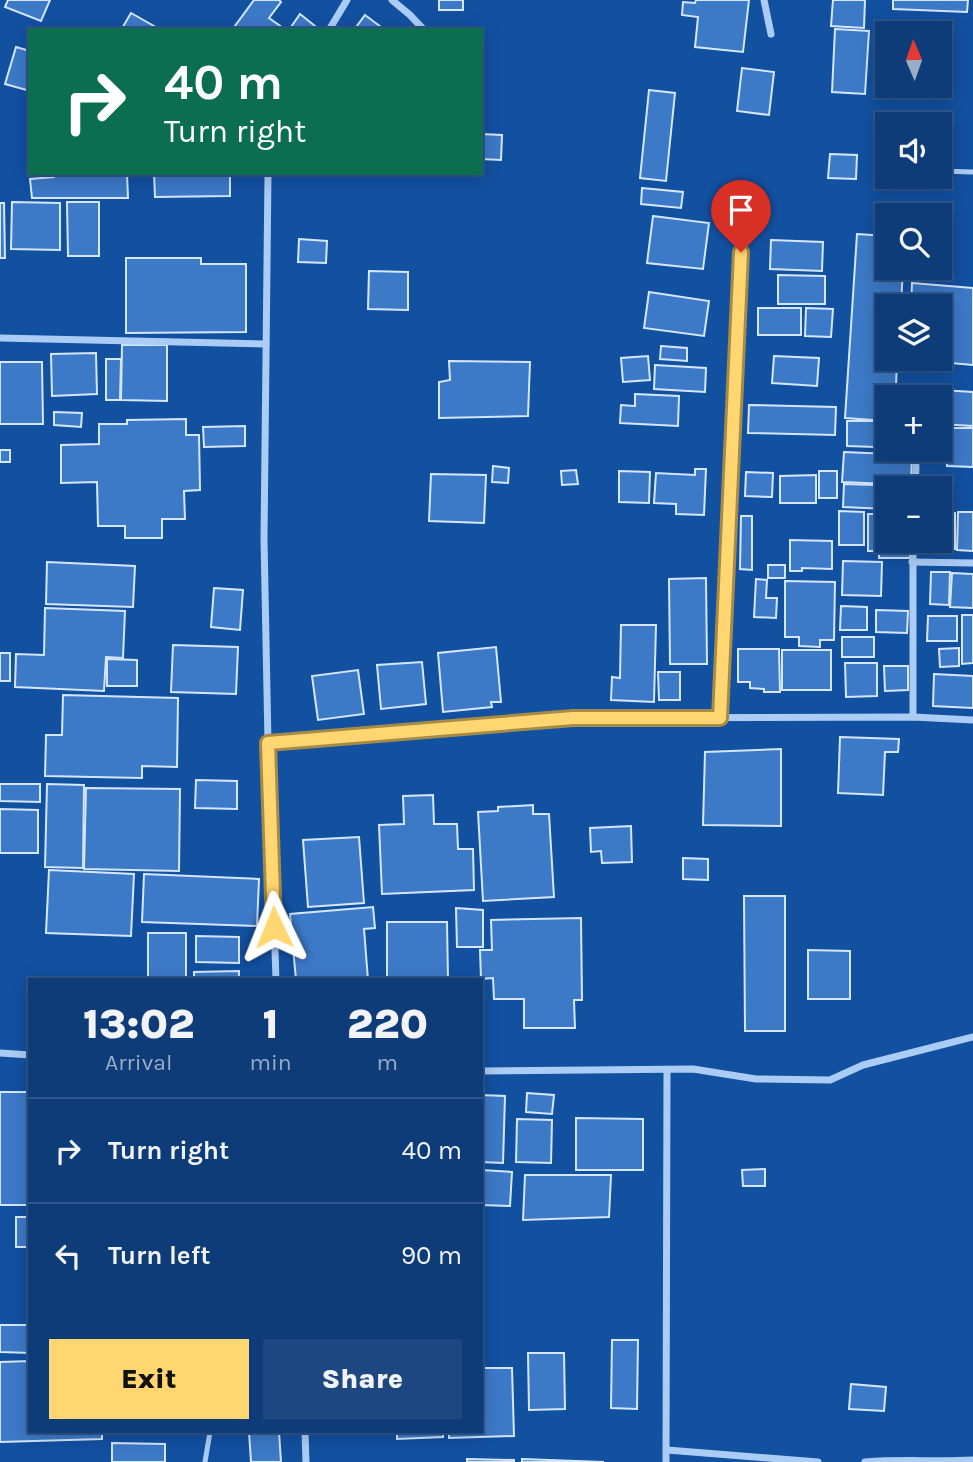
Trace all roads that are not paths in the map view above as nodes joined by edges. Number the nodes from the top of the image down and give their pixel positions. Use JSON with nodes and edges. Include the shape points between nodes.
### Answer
{"nodes":[{"id":1,"x":347,"y":0,"type":"edge"},
{"id":2,"x":392,"y":0,"type":"edge"},
{"id":3,"x":764,"y":0,"type":"edge"},
{"id":4,"x":330,"y":28,"type":"edge"},
{"id":5,"x":422,"y":28,"type":"edge"},
{"id":6,"x":771,"y":34,"type":"dead end"},
{"id":7,"x":952,"y":171,"type":"edge"},
{"id":8,"x":973,"y":172,"type":"edge"},
{"id":9,"x":268,"y":175,"type":"edge"},
{"id":10,"x":741,"y":252,"type":"dead end"},
{"id":11,"x":0,"y":338,"type":"edge"},
{"id":12,"x":267,"y":344,"type":"junction"},
{"id":13,"x":916,"y":466,"type":"dead end"},
{"id":14,"x":916,"y":476,"type":"edge"},
{"id":15,"x":912,"y":553,"type":"edge"},
{"id":16,"x":912,"y":562,"type":"junction"},
{"id":17,"x":973,"y":563,"type":"edge"},
{"id":18,"x":913,"y":717,"type":"junction"},
{"id":19,"x":720,"y":718,"type":"junction"},
{"id":20,"x":973,"y":720,"type":"edge"},
{"id":21,"x":268,"y":743,"type":"junction"},
{"id":22,"x":276,"y":978,"type":"edge"},
{"id":23,"x":973,"y":1037,"type":"edge"},
{"id":24,"x":0,"y":1053,"type":"edge"},
{"id":25,"x":28,"y":1055,"type":"edge"},
{"id":26,"x":667,"y":1070,"type":"junction"},
{"id":27,"x":483,"y":1071,"type":"edge"},
{"id":28,"x":210,"y":1433,"type":"edge"},
{"id":29,"x":305,"y":1433,"type":"edge"},
{"id":30,"x":667,"y":1450,"type":"junction"},
{"id":31,"x":973,"y":1460,"type":"edge"},
{"id":32,"x":205,"y":1462,"type":"edge"},
{"id":33,"x":306,"y":1462,"type":"edge"},
{"id":34,"x":666,"y":1462,"type":"edge"},
{"id":35,"x":818,"y":1462,"type":"edge"},
{"id":36,"x":865,"y":1462,"type":"edge"}],
"edges":[{"from":1,"to":4,"type":"street"},
{"from":2,"to":5,"type":"street"},
{"from":3,"to":6,"type":"street"},
{"from":7,"to":8,"type":"lane"},
{"from":9,"to":12,"type":"street"},
{"from":10,"to":19,"type":"street"},
{"from":11,"to":12,"type":"street"},
{"from":12,"to":21,"type":"street"},
{"from":13,"to":14,"type":"street"},
{"from":15,"to":16,"type":"street"},
{"from":16,"to":17,"type":"street"},
{"from":16,"to":18,"type":"street"},
{"from":18,"to":19,"type":"street"},
{"from":18,"to":20,"type":"street"},
{"from":19,"to":21,"type":"street","via":[[573,718]]},
{"from":21,"to":22,"type":"street"},
{"from":23,"to":26,"type":"street","via":[[863,1065],[830,1080],[756,1079],[693,1069]]},
{"from":24,"to":25,"type":"street"},
{"from":26,"to":27,"type":"street"},
{"from":26,"to":30,"type":"street"},
{"from":28,"to":32,"type":"lane"},
{"from":29,"to":33,"type":"street"},
{"from":30,"to":34,"type":"street"},
{"from":30,"to":35,"type":"street"},
{"from":31,"to":36,"type":"street"}]}
